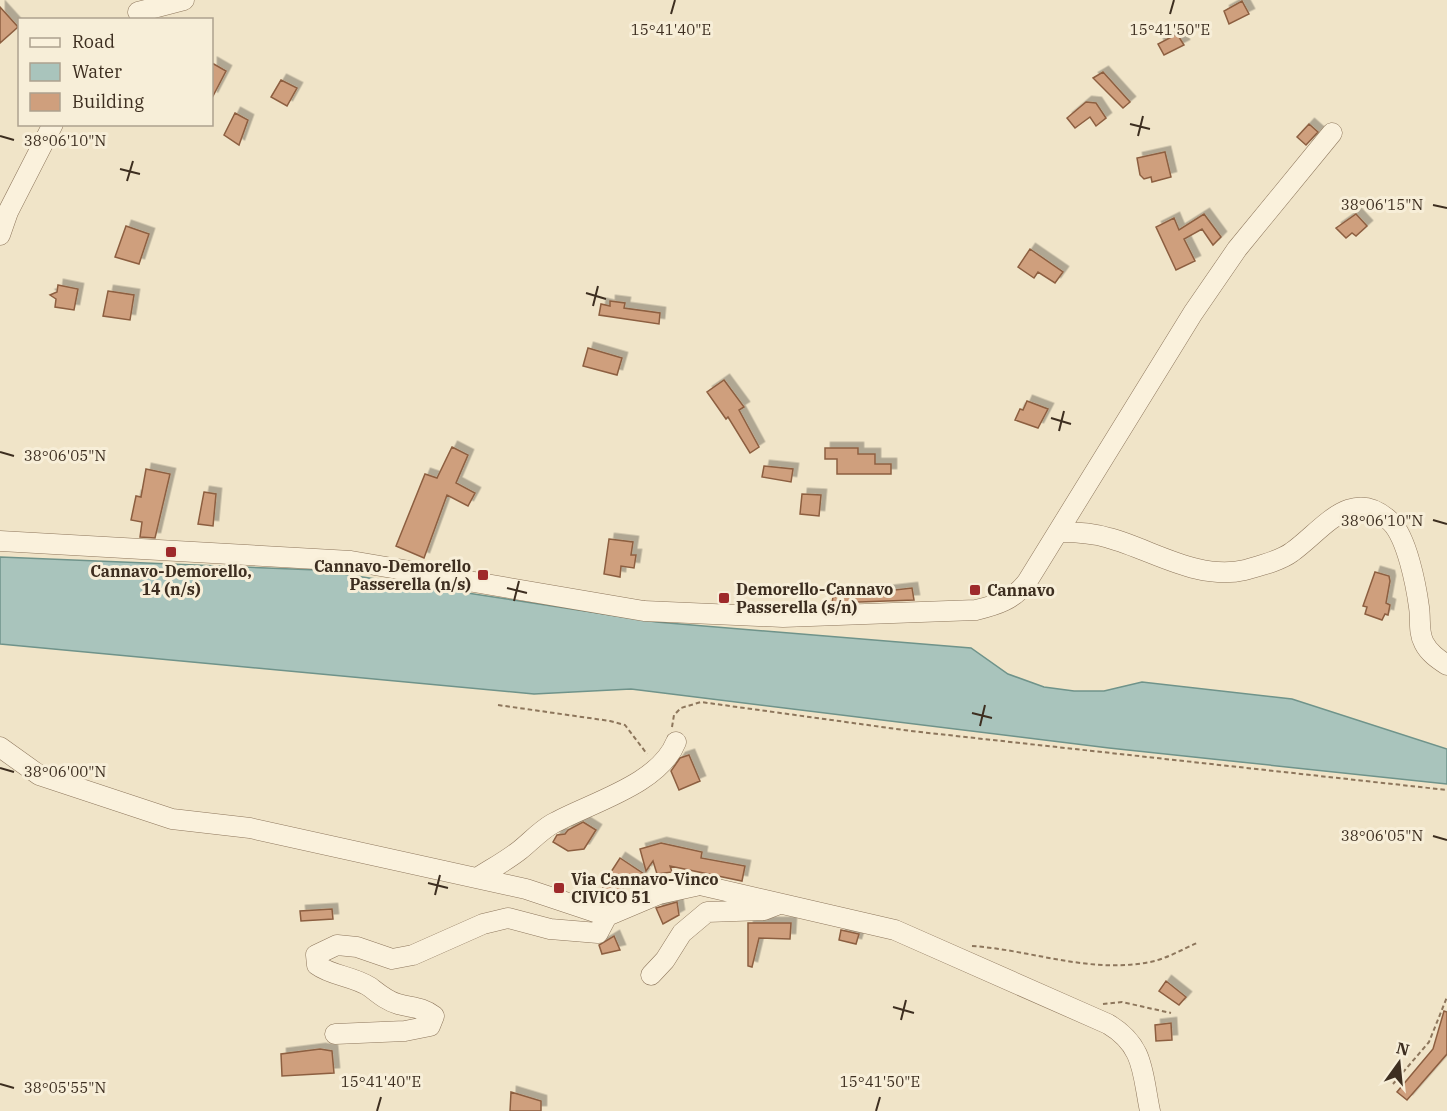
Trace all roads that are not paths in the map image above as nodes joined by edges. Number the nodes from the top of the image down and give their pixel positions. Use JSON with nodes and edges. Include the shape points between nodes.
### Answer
{"nodes":[{"id":1,"x":184,"y":0,"type":"edge"},
{"id":2,"x":136,"y":11,"type":"edge"},
{"id":3,"x":52,"y":126,"type":"edge"},
{"id":4,"x":1332,"y":133,"type":"dead end"},
{"id":5,"x":0,"y":235,"type":"edge"},
{"id":6,"x":1060,"y":532,"type":"junction"},
{"id":7,"x":0,"y":541,"type":"edge"},
{"id":8,"x":1447,"y":665,"type":"edge"},
{"id":9,"x":676,"y":742,"type":"road end"},
{"id":10,"x":0,"y":747,"type":"edge"},
{"id":11,"x":477,"y":878,"type":"junction"},
{"id":12,"x":780,"y":904,"type":"junction"},
{"id":13,"x":607,"y":916,"type":"junction"},
{"id":14,"x":651,"y":975,"type":"dead end"},
{"id":15,"x":335,"y":1034,"type":"dead end"},
{"id":16,"x":1150,"y":1111,"type":"edge"}],
"edges":[{"from":1,"to":2,"type":"street"},
{"from":3,"to":5,"type":"street"},
{"from":4,"to":6,"type":"street","via":[[1237,249],[1193,313]]},
{"from":6,"to":7,"type":"street","via":[[1018,593],[1000,604],[976,610],[783,617],[644,611],[351,561]]},
{"from":6,"to":8,"type":"street","via":[[1110,538],[1185,566],[1232,573],[1290,554],[1347,509],[1363,506],[1392,523],[1406,550],[1419,607],[1420,634],[1425,646]]},
{"from":9,"to":11,"type":"street","via":[[672,753],[649,774],[550,825]]},
{"from":10,"to":11,"type":"street","via":[[39,775],[172,819],[250,828]]},
{"from":11,"to":13,"type":"street","via":[[526,889]]},
{"from":12,"to":13,"type":"street","via":[[700,885],[659,894]]},
{"from":12,"to":14,"type":"street","via":[[764,910],[707,912],[682,933]]},
{"from":12,"to":16,"type":"street","via":[[895,930],[1126,1035],[1137,1051]]},
{"from":13,"to":15,"type":"street","via":[[598,933],[587,934],[508,918],[483,924],[413,955],[392,959],[357,946],[337,945],[316,955],[317,964],[397,1004],[423,1008],[434,1016],[430,1026],[405,1031]]}]}
